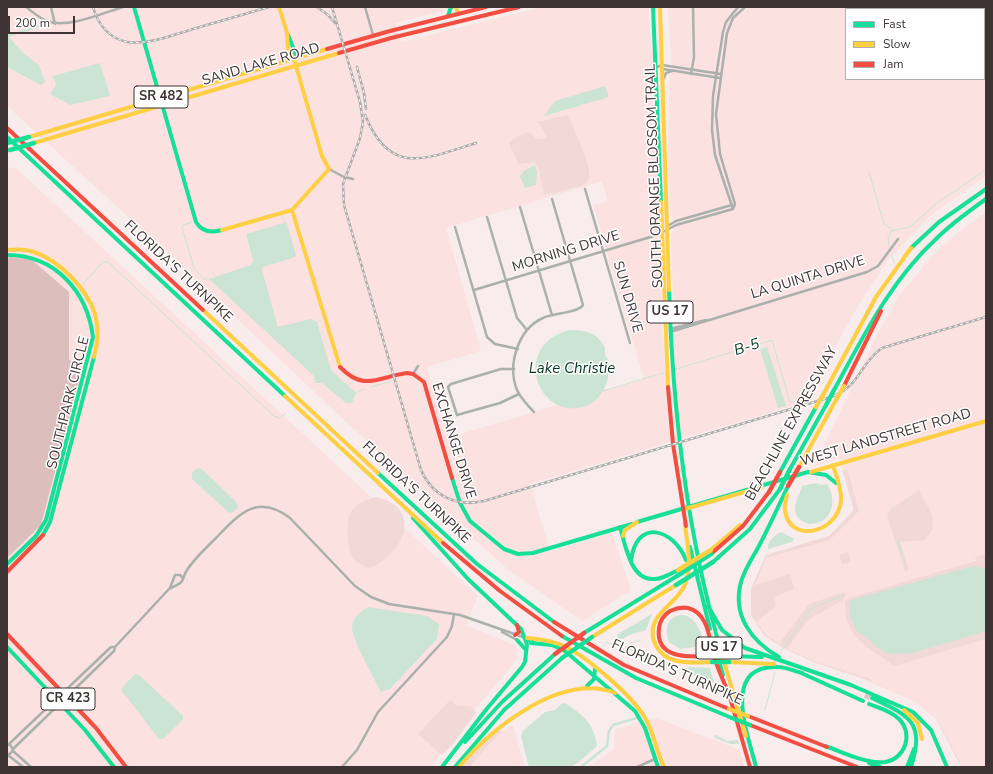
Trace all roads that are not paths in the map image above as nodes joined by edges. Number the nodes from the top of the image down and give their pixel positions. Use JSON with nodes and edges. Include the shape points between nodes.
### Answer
{"nodes":[{"id":1,"x":26,"y":7,"type":"edge"},
{"id":2,"x":51,"y":7,"type":"edge"},
{"id":3,"x":123,"y":7,"type":"edge"},
{"id":4,"x":134,"y":7,"type":"edge"},
{"id":5,"x":279,"y":7,"type":"edge"},
{"id":6,"x":364,"y":7,"type":"edge"},
{"id":7,"x":451,"y":7,"type":"edge"},
{"id":8,"x":456,"y":7,"type":"edge"},
{"id":9,"x":486,"y":7,"type":"edge"},
{"id":10,"x":519,"y":7,"type":"edge"},
{"id":11,"x":653,"y":7,"type":"edge"},
{"id":12,"x":660,"y":7,"type":"edge"},
{"id":13,"x":693,"y":7,"type":"edge"},
{"id":14,"x":738,"y":7,"type":"edge"},
{"id":15,"x":745,"y":7,"type":"edge"},
{"id":16,"x":471,"y":11,"type":"junction"},
{"id":17,"x":458,"y":14,"type":"junction"},
{"id":18,"x":448,"y":16,"type":"junction"},
{"id":19,"x":458,"y":22,"type":"junction"},
{"id":20,"x":56,"y":24,"type":"junction"},
{"id":21,"x":440,"y":26,"type":"junction"},
{"id":22,"x":390,"y":31,"type":"junction"},
{"id":23,"x":373,"y":36,"type":"junction"},
{"id":24,"x":375,"y":43,"type":"junction"},
{"id":25,"x":358,"y":48,"type":"junction"},
{"id":26,"x":294,"y":58,"type":"junction"},
{"id":27,"x":296,"y":66,"type":"junction"},
{"id":28,"x":657,"y":67,"type":"junction"},
{"id":29,"x":662,"y":67,"type":"junction"},
{"id":30,"x":692,"y":70,"type":"junction"},
{"id":31,"x":673,"y":71,"type":"junction"},
{"id":32,"x":691,"y":74,"type":"junction"},
{"id":33,"x":716,"y":74,"type":"junction"},
{"id":34,"x":721,"y":74,"type":"junction"},
{"id":35,"x":716,"y":78,"type":"junction"},
{"id":36,"x":720,"y":78,"type":"junction"},
{"id":37,"x":663,"y":80,"type":"junction"},
{"id":38,"x":160,"y":97,"type":"junction"},
{"id":39,"x":162,"y":105,"type":"junction"},
{"id":40,"x":7,"y":128,"type":"edge"},
{"id":41,"x":7,"y":137,"type":"edge"},
{"id":42,"x":7,"y":143,"type":"edge"},
{"id":43,"x":9,"y":151,"type":"edge"},
{"id":44,"x":330,"y":169,"type":"junction"},
{"id":45,"x":353,"y":179,"type":"dead end"},
{"id":46,"x":585,"y":189,"type":"dead end"},
{"id":47,"x":986,"y":189,"type":"edge"},
{"id":48,"x":552,"y":199,"type":"dead end"},
{"id":49,"x":986,"y":199,"type":"edge"},
{"id":50,"x":734,"y":204,"type":"junction"},
{"id":51,"x":731,"y":205,"type":"junction"},
{"id":52,"x":520,"y":207,"type":"dead end"},
{"id":53,"x":733,"y":209,"type":"junction"},
{"id":54,"x":292,"y":210,"type":"junction"},
{"id":55,"x":700,"y":216,"type":"junction"},
{"id":56,"x":487,"y":217,"type":"dead end"},
{"id":57,"x":455,"y":227,"type":"dead end"},
{"id":58,"x":666,"y":229,"type":"junction"},
{"id":59,"x":898,"y":239,"type":"dead end"},
{"id":60,"x":7,"y":250,"type":"edge"},
{"id":61,"x":603,"y":251,"type":"junction"},
{"id":62,"x":7,"y":255,"type":"edge"},
{"id":63,"x":571,"y":261,"type":"junction"},
{"id":64,"x":538,"y":271,"type":"junction"},
{"id":65,"x":506,"y":280,"type":"junction"},
{"id":66,"x":474,"y":290,"type":"junction"},
{"id":67,"x":882,"y":303,"type":"junction"},
{"id":68,"x":552,"y":315,"type":"junction"},
{"id":69,"x":527,"y":330,"type":"junction"},
{"id":70,"x":669,"y":330,"type":"junction"},
{"id":71,"x":630,"y":343,"type":"dead end"},
{"id":72,"x":518,"y":349,"type":"junction"},
{"id":73,"x":418,"y":366,"type":"dead end"},
{"id":74,"x":514,"y":369,"type":"junction"},
{"id":75,"x":414,"y":374,"type":"junction"},
{"id":76,"x":519,"y":394,"type":"junction"},
{"id":77,"x":534,"y":412,"type":"dead end"},
{"id":78,"x":670,"y":414,"type":"junction"},
{"id":79,"x":986,"y":421,"type":"edge"},
{"id":80,"x":676,"y":423,"type":"junction"},
{"id":81,"x":833,"y":465,"type":"junction"},
{"id":82,"x":808,"y":472,"type":"junction"},
{"id":83,"x":790,"y":486,"type":"junction"},
{"id":84,"x":840,"y":491,"type":"junction"},
{"id":85,"x":686,"y":508,"type":"junction"},
{"id":86,"x":407,"y":510,"type":"junction"},
{"id":87,"x":637,"y":522,"type":"junction"},
{"id":88,"x":685,"y":524,"type":"junction"},
{"id":89,"x":620,"y":527,"type":"junction"},
{"id":90,"x":623,"y":536,"type":"junction"},
{"id":91,"x":711,"y":552,"type":"junction"},
{"id":92,"x":533,"y":553,"type":"joint"},
{"id":93,"x":631,"y":561,"type":"junction"},
{"id":94,"x":7,"y":564,"type":"edge"},
{"id":95,"x":188,"y":569,"type":"junction"},
{"id":96,"x":7,"y":572,"type":"edge"},
{"id":97,"x":179,"y":575,"type":"junction"},
{"id":98,"x":182,"y":578,"type":"junction"},
{"id":99,"x":174,"y":581,"type":"junction"},
{"id":100,"x":177,"y":584,"type":"junction"},
{"id":101,"x":169,"y":589,"type":"junction"},
{"id":102,"x":672,"y":603,"type":"junction"},
{"id":103,"x":708,"y":606,"type":"junction"},
{"id":104,"x":454,"y":614,"type":"junction"},
{"id":105,"x":517,"y":625,"type":"junction"},
{"id":106,"x":496,"y":628,"type":"junction"},
{"id":107,"x":7,"y":634,"type":"edge"},
{"id":108,"x":516,"y":638,"type":"junction"},
{"id":109,"x":529,"y":642,"type":"junction"},
{"id":110,"x":7,"y":647,"type":"edge"},
{"id":111,"x":115,"y":647,"type":"junction"},
{"id":112,"x":526,"y":655,"type":"junction"},
{"id":113,"x":785,"y":662,"type":"junction"},
{"id":114,"x":93,"y":665,"type":"junction"},
{"id":115,"x":595,"y":669,"type":"junction"},
{"id":116,"x":802,"y":673,"type":"junction"},
{"id":117,"x":595,"y":676,"type":"junction"},
{"id":118,"x":825,"y":677,"type":"junction"},
{"id":119,"x":81,"y":683,"type":"junction"},
{"id":120,"x":587,"y":686,"type":"junction"},
{"id":121,"x":615,"y":692,"type":"junction"},
{"id":122,"x":65,"y":695,"type":"junction"},
{"id":123,"x":730,"y":696,"type":"junction"},
{"id":124,"x":877,"y":696,"type":"junction"},
{"id":125,"x":58,"y":701,"type":"junction"},
{"id":126,"x":36,"y":719,"type":"junction"},
{"id":127,"x":39,"y":723,"type":"junction"},
{"id":128,"x":8,"y":744,"type":"edge"},
{"id":129,"x":825,"y":746,"type":"junction"},
{"id":130,"x":13,"y":750,"type":"junction"},
{"id":131,"x":8,"y":755,"type":"edge"},
{"id":132,"x":657,"y":758,"type":"junction"},
{"id":133,"x":911,"y":761,"type":"junction"},
{"id":134,"x":29,"y":766,"type":"edge"},
{"id":135,"x":344,"y":766,"type":"edge"},
{"id":136,"x":23,"y":767,"type":"edge"},
{"id":137,"x":114,"y":767,"type":"edge"},
{"id":138,"x":126,"y":767,"type":"edge"},
{"id":139,"x":442,"y":767,"type":"edge"},
{"id":140,"x":445,"y":767,"type":"edge"},
{"id":141,"x":456,"y":767,"type":"edge"},
{"id":142,"x":459,"y":767,"type":"edge"},
{"id":143,"x":637,"y":767,"type":"edge"},
{"id":144,"x":658,"y":767,"type":"edge"},
{"id":145,"x":664,"y":767,"type":"edge"},
{"id":146,"x":750,"y":767,"type":"edge"},
{"id":147,"x":756,"y":767,"type":"edge"},
{"id":148,"x":857,"y":767,"type":"edge"},
{"id":149,"x":880,"y":767,"type":"edge"},
{"id":150,"x":907,"y":767,"type":"edge"},
{"id":151,"x":911,"y":767,"type":"edge"},
{"id":152,"x":948,"y":767,"type":"edge"}],
"edges":[{"from":1,"to":20,"type":"street","via":[[39,17]]},
{"from":2,"to":20,"type":"street"},
{"from":3,"to":20,"type":"street"},
{"from":4,"to":38,"type":"main road"},
{"from":5,"to":26,"type":"main road","via":[[287,33],[288,48]]},
{"from":6,"to":23,"type":"street"},
{"from":7,"to":18,"type":"main road"},
{"from":8,"to":17,"type":"main road"},
{"from":9,"to":16,"type":"main road","name":"SAND LAKE ROAD","number":"SR 482"},
{"from":10,"to":19,"type":"main road","name":"SAND LAKE ROAD","number":"SR 482"},
{"from":11,"to":28,"type":"main road","name":"SOUTH ORANGE BLOSSOM TRAIL"},
{"from":12,"to":29,"type":"main road","name":"SOUTH ORANGE BLOSSOM TRAIL","number":"US 17"},
{"from":13,"to":30,"type":"street"},
{"from":14,"to":33,"type":"street","via":[[726,22]]},
{"from":15,"to":34,"type":"street","via":[[736,15],[730,26]]},
{"from":16,"to":17,"type":"main road","name":"SAND LAKE ROAD","number":"SR 482"},
{"from":16,"to":19,"type":"main road","via":[[460,17]]},
{"from":17,"to":18,"type":"main road","name":"SAND LAKE ROAD","number":"SR 482"},
{"from":17,"to":21,"type":"main road","via":[[452,22]]},
{"from":18,"to":22,"type":"main road","name":"SAND LAKE ROAD","number":"SR 482"},
{"from":19,"to":21,"type":"main road","name":"SAND LAKE ROAD","number":"SR 482"},
{"from":21,"to":24,"type":"main road","name":"SAND LAKE ROAD","number":"SR 482"},
{"from":22,"to":23,"type":"main road","name":"SAND LAKE ROAD","number":"SR 482"},
{"from":22,"to":24,"type":"main road","via":[[379,36]]},
{"from":23,"to":25,"type":"main road","via":[[371,41]]},
{"from":23,"to":26,"type":"main road","name":"SAND LAKE ROAD","number":"SR 482"},
{"from":24,"to":25,"type":"main road","name":"SAND LAKE ROAD","number":"SR 482"},
{"from":25,"to":27,"type":"main road","name":"SAND LAKE ROAD","number":"SR 482"},
{"from":26,"to":27,"type":"main road"},
{"from":26,"to":38,"type":"main road","name":"SAND LAKE ROAD","number":"SR 482"},
{"from":27,"to":39,"type":"main road","name":"SAND LAKE ROAD","number":"SR 482"},
{"from":27,"to":44,"type":"main road","via":[[322,156]]},
{"from":28,"to":29,"type":"street"},
{"from":28,"to":58,"type":"main road","name":"SOUTH ORANGE BLOSSOM TRAIL","number":"US 17"},
{"from":29,"to":30,"type":"street"},
{"from":29,"to":31,"type":"street"},
{"from":29,"to":37,"type":"main road","name":"SOUTH ORANGE BLOSSOM TRAIL","number":"US 17"},
{"from":30,"to":32,"type":"street"},
{"from":30,"to":33,"type":"street"},
{"from":31,"to":32,"type":"street"},
{"from":31,"to":37,"type":"street","via":[[666,73]]},
{"from":32,"to":35,"type":"street"},
{"from":33,"to":34,"type":"street"},
{"from":33,"to":35,"type":"street"},
{"from":34,"to":36,"type":"street"},
{"from":35,"to":36,"type":"street"},
{"from":35,"to":51,"type":"street","via":[[712,130],[715,155]]},
{"from":36,"to":50,"type":"street","via":[[716,114],[718,139]]},
{"from":37,"to":58,"type":"main road","name":"SOUTH ORANGE BLOSSOM TRAIL","number":"US 17"},
{"from":38,"to":39,"type":"main road"},
{"from":38,"to":42,"type":"main road","name":"SAND LAKE ROAD","number":"SR 482","bridge":true},
{"from":39,"to":43,"type":"main road","name":"SAND LAKE ROAD","number":"SR 482","bridge":true},
{"from":39,"to":54,"type":"main road","via":[[196,222],[203,231],[216,232]]},
{"from":40,"to":129,"type":"main road","name":"FLORIDA'S TURNPIKE","bridge":true,"via":[[501,584],[550,621],[624,665]]},
{"from":41,"to":86,"type":"main road","name":"FLORIDA'S TURNPIKE"},
{"from":44,"to":45,"type":"street"},
{"from":44,"to":54,"type":"main road"},
{"from":46,"to":61,"type":"street","name":"SUN DRIVE"},
{"from":47,"to":91,"type":"main road","name":"BEACHLINE EXPRESSWAY","bridge":true,"via":[[930,230],[898,264],[871,305],[769,492],[732,538]]},
{"from":48,"to":63,"type":"street"},
{"from":49,"to":67,"type":"main road","name":"BEACHLINE EXPRESSWAY","via":[[953,222],[921,252],[906,268]]},
{"from":50,"to":51,"type":"street"},
{"from":50,"to":53,"type":"street"},
{"from":51,"to":53,"type":"street"},
{"from":51,"to":55,"type":"street"},
{"from":52,"to":64,"type":"street"},
{"from":53,"to":55,"type":"street"},
{"from":54,"to":75,"type":"main road","name":"EXCHANGE DRIVE","via":[[339,366],[353,380],[361,383],[400,373]]},
{"from":55,"to":58,"type":"street","name":"MORNING DRIVE"},
{"from":56,"to":65,"type":"street"},
{"from":57,"to":66,"type":"street"},
{"from":58,"to":61,"type":"street","name":"MORNING DRIVE"},
{"from":58,"to":70,"type":"main road","name":"SOUTH ORANGE BLOSSOM TRAIL","number":"US 17"},
{"from":59,"to":70,"type":"street","name":"LA QUINTA DRIVE","via":[[882,261],[867,272]]},
{"from":60,"to":96,"type":"main road","name":"SOUTHPARK CIRCLE","via":[[30,250],[52,262],[84,292],[92,307],[98,329],[97,348],[50,522],[41,539]]},
{"from":61,"to":63,"type":"street","name":"MORNING DRIVE"},
{"from":61,"to":71,"type":"street","name":"SUN DRIVE"},
{"from":62,"to":94,"type":"main road","name":"SOUTHPARK CIRCLE","via":[[22,254],[36,258],[68,283],[88,309],[93,337],[46,520],[36,536]]},
{"from":63,"to":64,"type":"street","name":"MORNING DRIVE"},
{"from":63,"to":68,"type":"street","via":[[583,305],[578,310]]},
{"from":64,"to":65,"type":"street","name":"MORNING DRIVE"},
{"from":64,"to":68,"type":"street"},
{"from":65,"to":66,"type":"street","name":"MORNING DRIVE"},
{"from":65,"to":69,"type":"street","via":[[517,318]]},
{"from":66,"to":72,"type":"street","via":[[490,341]]},
{"from":67,"to":83,"type":"main road","bridge":true,"via":[[844,386]]},
{"from":67,"to":141,"type":"main road","name":"BEACHLINE EXPRESSWAY","bridge":true,"via":[[780,489],[749,532],[713,562],[562,658],[504,710]]},
{"from":68,"to":69,"type":"street","via":[[537,321]]},
{"from":69,"to":72,"type":"street"},
{"from":70,"to":78,"type":"main road","name":"SOUTH ORANGE BLOSSOM TRAIL","number":"US 17"},
{"from":70,"to":80,"type":"main road","name":"SOUTH ORANGE BLOSSOM TRAIL","number":"US 17"},
{"from":72,"to":74,"type":"street"},
{"from":73,"to":75,"type":"street"},
{"from":74,"to":76,"type":"street"},
{"from":74,"to":76,"type":"street","via":[[494,371],[448,387],[457,415],[500,403]]},
{"from":75,"to":92,"type":"main road","name":"EXCHANGE DRIVE","via":[[426,387],[465,515],[504,549],[518,554]]},
{"from":76,"to":77,"type":"street"},
{"from":78,"to":80,"type":"main road"},
{"from":78,"to":85,"type":"main road","name":"SOUTH ORANGE BLOSSOM TRAIL","number":"US 17"},
{"from":79,"to":81,"type":"main road","name":"WEST LANDSTREET ROAD"},
{"from":80,"to":85,"type":"main road","name":"SOUTH ORANGE BLOSSOM TRAIL","number":"US 17"},
{"from":81,"to":82,"type":"main road","name":"WEST LANDSTREET ROAD"},
{"from":81,"to":84,"type":"main road"},
{"from":82,"to":84,"type":"main road","via":[[831,477]]},
{"from":82,"to":85,"type":"main road","name":"WEST LANDSTREET ROAD","via":[[769,483],[756,490]]},
{"from":83,"to":84,"type":"main road","via":[[785,504],[786,516],[794,527],[806,532],[822,529],[834,520],[840,507]]},
{"from":83,"to":113,"type":"main road","via":[[744,576],[739,600],[741,616],[750,635]]},
{"from":85,"to":87,"type":"main road","name":"WEST LANDSTREET ROAD"},
{"from":85,"to":88,"type":"main road","name":"SOUTH ORANGE BLOSSOM TRAIL","number":"US 17"},
{"from":85,"to":103,"type":"main road","name":"SOUTH ORANGE BLOSSOM TRAIL","number":"US 17"},
{"from":86,"to":105,"type":"main road","via":[[468,579]]},
{"from":86,"to":148,"type":"main road","name":"FLORIDA'S TURNPIKE","bridge":true,"via":[[479,575],[557,633],[636,678]]},
{"from":87,"to":89,"type":"main road","name":"WEST LANDSTREET ROAD"},
{"from":87,"to":90,"type":"main road","via":[[625,530]]},
{"from":88,"to":102,"type":"main road","via":[[688,574],[681,592]]},
{"from":88,"to":123,"type":"main road","name":"SOUTH ORANGE BLOSSOM TRAIL","number":"US 17","via":[[708,624]]},
{"from":89,"to":90,"type":"main road"},
{"from":89,"to":92,"type":"main road","name":"WEST LANDSTREET ROAD"},
{"from":90,"to":93,"type":"main road"},
{"from":91,"to":93,"type":"main road","bridge":true,"via":[[662,579],[652,580],[639,574]]},
{"from":91,"to":140,"type":"main road","name":"BEACHLINE EXPRESSWAY","bridge":true,"via":[[555,654],[502,702]]},
{"from":93,"to":102,"type":"main road","via":[[634,544],[645,534],[660,532],[675,540],[684,553],[686,570],[681,588]]},
{"from":95,"to":97,"type":"street"},
{"from":95,"to":98,"type":"street"},
{"from":95,"to":104,"type":"street","via":[[239,514],[254,507],[270,507],[290,518],[355,586],[366,594],[389,604]]},
{"from":97,"to":98,"type":"street"},
{"from":97,"to":99,"type":"street","via":[[174,576]]},
{"from":98,"to":100,"type":"street","via":[[181,583]]},
{"from":99,"to":100,"type":"street"},
{"from":99,"to":101,"type":"street"},
{"from":100,"to":101,"type":"street"},
{"from":101,"to":111,"type":"street"},
{"from":102,"to":116,"type":"main road","bridge":true,"via":[[653,626],[653,638],[657,649],[664,657],[675,662],[769,663]]},
{"from":103,"to":113,"type":"main road","via":[[719,626],[735,642]]},
{"from":103,"to":147,"type":"main road","name":"SOUTH ORANGE BLOSSOM TRAIL","number":"US 17"},
{"from":104,"to":106,"type":"street"},
{"from":104,"to":135,"type":"street","via":[[447,637],[378,712],[359,747]]},
{"from":105,"to":108,"type":"main road","via":[[519,632]]},
{"from":105,"to":109,"type":"main road"},
{"from":106,"to":108,"type":"street"},
{"from":106,"to":108,"type":"street"},
{"from":107,"to":122,"type":"main road","number":"CR 423"},
{"from":108,"to":109,"type":"street"},
{"from":108,"to":109,"type":"street"},
{"from":108,"to":112,"type":"main road","via":[[524,646]]},
{"from":109,"to":112,"type":"main road"},
{"from":109,"to":115,"type":"main road","via":[[549,640],[558,643],[572,650]]},
{"from":109,"to":117,"type":"main road","via":[[558,647]]},
{"from":110,"to":125,"type":"main road","number":"CR 423"},
{"from":111,"to":114,"type":"street","via":[[111,647]]},
{"from":111,"to":119,"type":"street","via":[[114,651]]},
{"from":112,"to":139,"type":"main road","via":[[522,668]]},
{"from":113,"to":118,"type":"main road"},
{"from":113,"to":123,"type":"main road","bridge":true,"via":[[755,656],[728,656],[711,656],[680,656],[667,650],[658,635],[664,616],[672,610],[692,609],[700,616],[705,624],[718,668]]},
{"from":114,"to":119,"type":"street","via":[[93,669]]},
{"from":114,"to":122,"type":"street"},
{"from":115,"to":117,"type":"main road"},
{"from":115,"to":132,"type":"main road","via":[[639,708],[648,723]]},
{"from":116,"to":118,"type":"main road","via":[[864,698]]},
{"from":116,"to":147,"type":"main road","via":[[782,667],[767,667],[754,672],[743,685],[741,704]]},
{"from":117,"to":120,"type":"main road"},
{"from":117,"to":121,"type":"main road"},
{"from":118,"to":124,"type":"main road"},
{"from":119,"to":122,"type":"street"},
{"from":120,"to":121,"type":"main road"},
{"from":120,"to":142,"type":"main road","via":[[539,702],[514,715],[492,732]]},
{"from":121,"to":132,"type":"main road","via":[[640,718]]},
{"from":122,"to":125,"type":"street"},
{"from":122,"to":138,"type":"main road","number":"CR 423","via":[[101,734]]},
{"from":123,"to":146,"type":"main road","name":"SOUTH ORANGE BLOSSOM TRAIL","number":"US 17"},
{"from":124,"to":133,"type":"main road","via":[[902,709],[918,723],[922,739]]},
{"from":124,"to":152,"type":"main road","via":[[909,709],[923,720],[932,732]]},
{"from":125,"to":126,"type":"street"},
{"from":125,"to":127,"type":"street"},
{"from":125,"to":137,"type":"main road","number":"CR 423","via":[[95,740]]},
{"from":126,"to":127,"type":"street"},
{"from":126,"to":128,"type":"street"},
{"from":127,"to":130,"type":"street"},
{"from":128,"to":130,"type":"street"},
{"from":129,"to":133,"type":"main road","via":[[879,762],[900,755],[907,741],[904,725],[896,716],[870,701],[896,713],[912,728],[915,743]]},
{"from":129,"to":149,"type":"main road","name":"FLORIDA'S TURNPIKE"},
{"from":130,"to":131,"type":"street"},
{"from":130,"to":134,"type":"street"},
{"from":131,"to":136,"type":"street"},
{"from":132,"to":143,"type":"street"},
{"from":132,"to":144,"type":"main road"},
{"from":132,"to":145,"type":"main road"},
{"from":133,"to":150,"type":"main road"},
{"from":133,"to":151,"type":"main road"}]}
